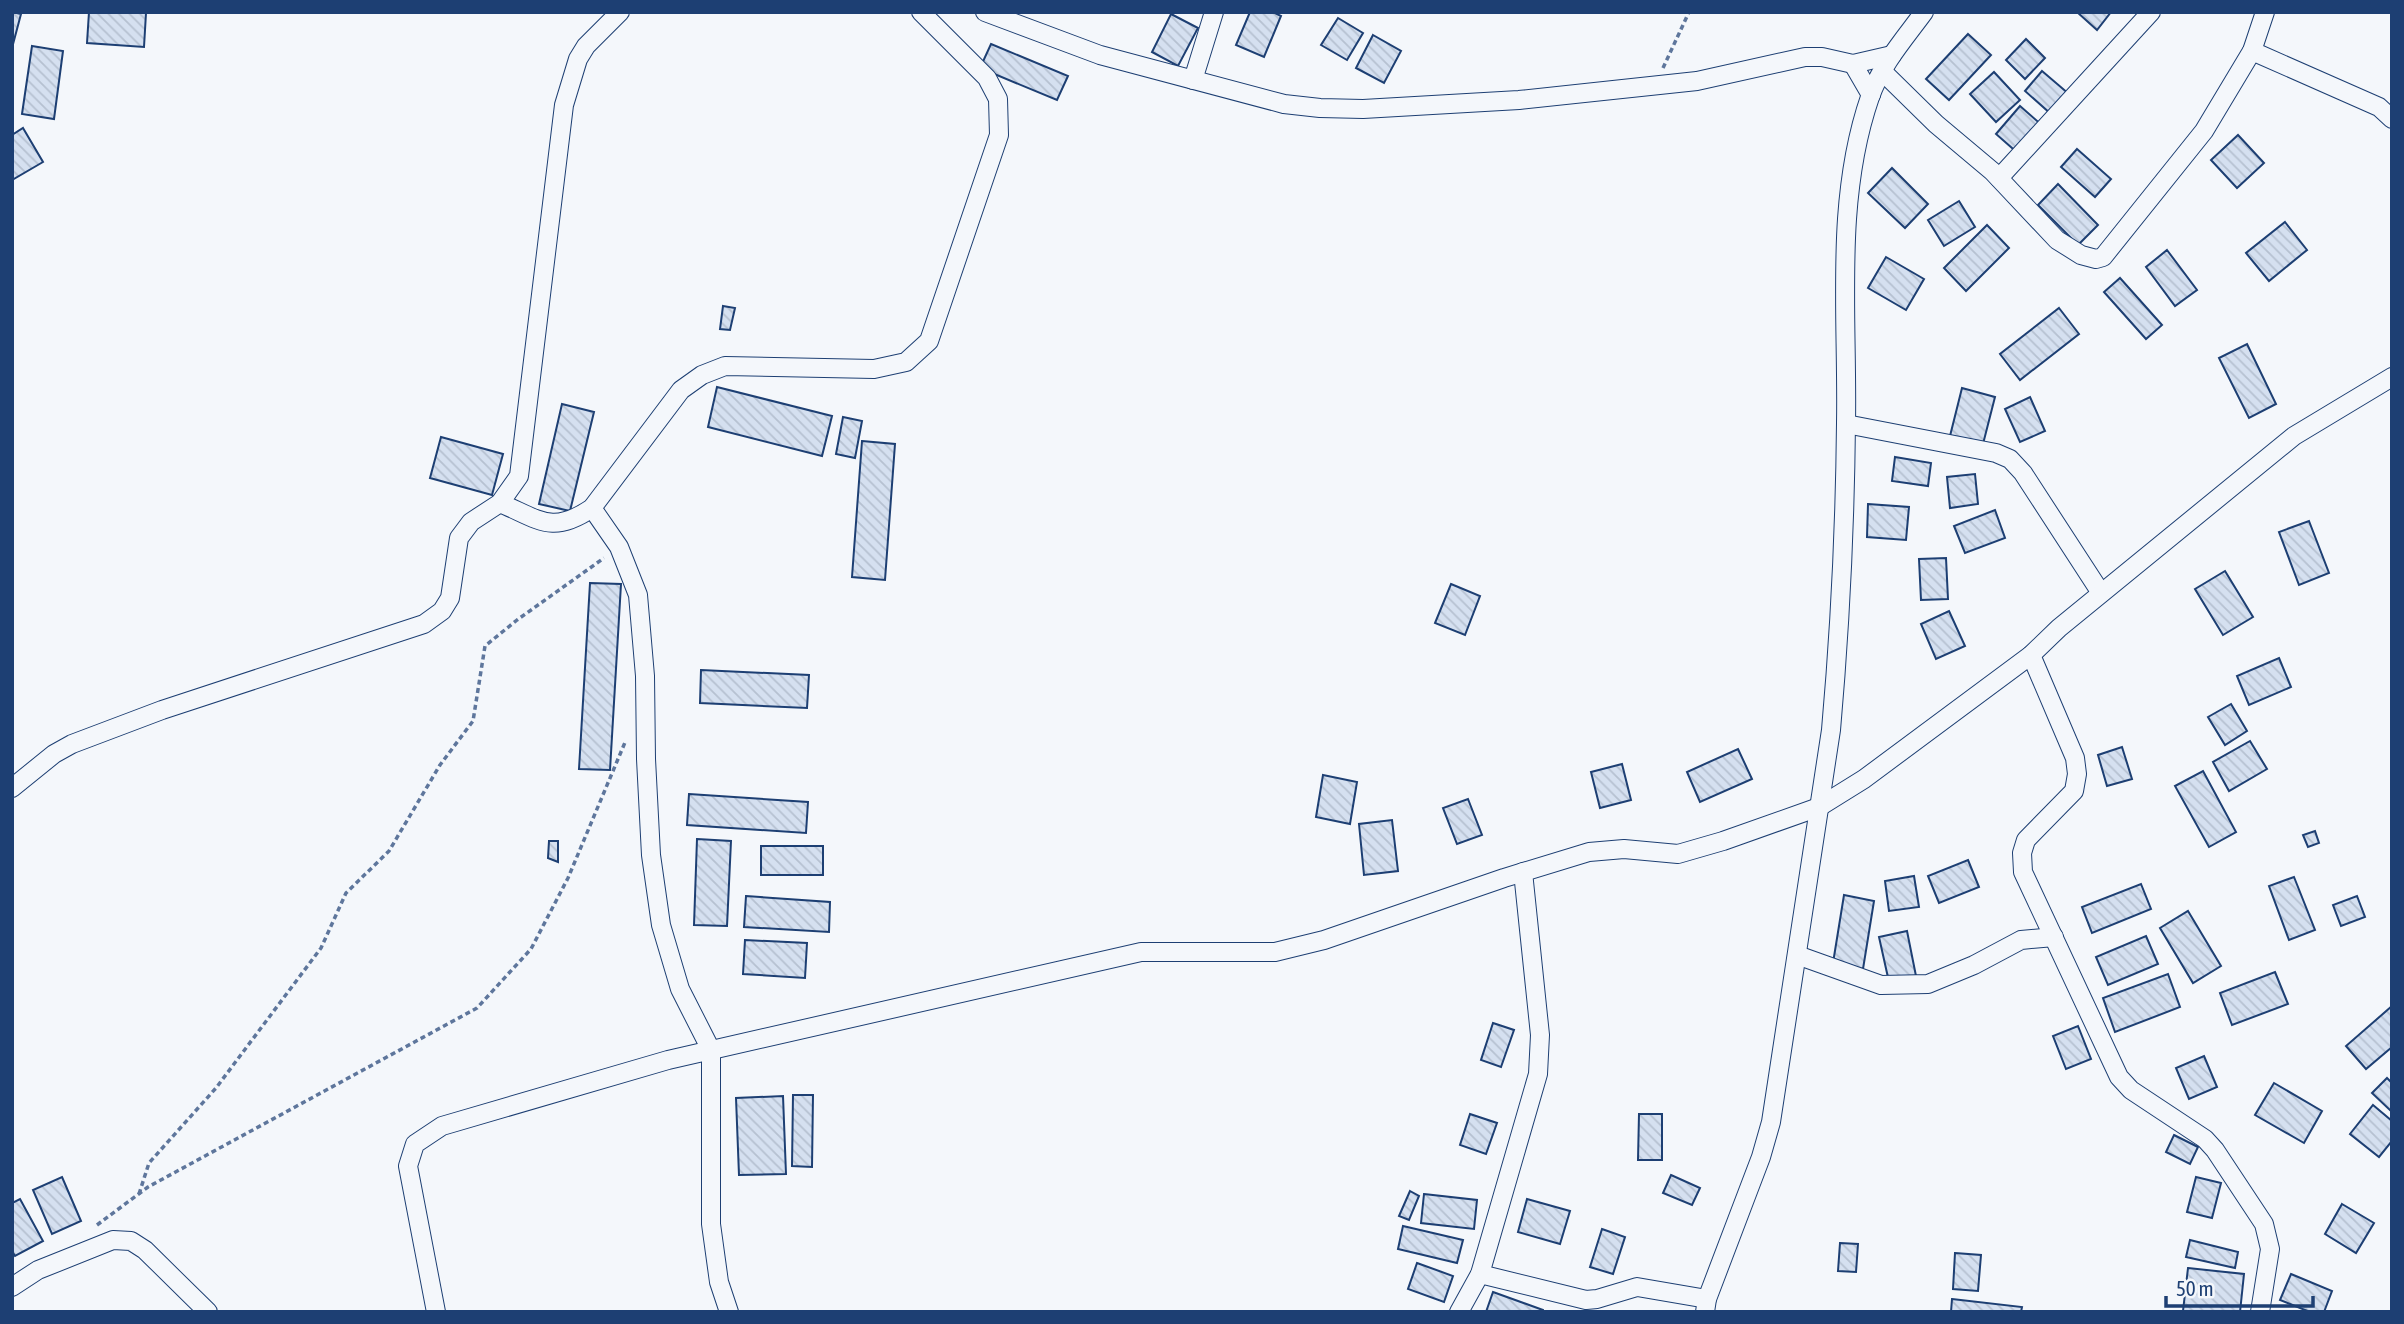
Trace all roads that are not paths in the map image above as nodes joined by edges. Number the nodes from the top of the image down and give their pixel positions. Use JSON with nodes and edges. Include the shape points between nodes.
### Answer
{"nodes":[{"id":1,"x":620,"y":12,"type":"edge"},
{"id":2,"x":921,"y":12,"type":"edge"},
{"id":3,"x":985,"y":12,"type":"edge"},
{"id":4,"x":1214,"y":12,"type":"edge"},
{"id":5,"x":1924,"y":12,"type":"edge"},
{"id":6,"x":2151,"y":12,"type":"edge"},
{"id":7,"x":2245,"y":12,"type":"edge"},
{"id":8,"x":2264,"y":16,"type":"edge"},
{"id":9,"x":2252,"y":51,"type":"junction"},
{"id":10,"x":1892,"y":55,"type":"junction"},
{"id":11,"x":1853,"y":64,"type":"junction"},
{"id":12,"x":1883,"y":72,"type":"junction"},
{"id":13,"x":1193,"y":80,"type":"junction"},
{"id":14,"x":1871,"y":95,"type":"junction"},
{"id":15,"x":2392,"y":120,"type":"edge"},
{"id":16,"x":1999,"y":178,"type":"junction"},
{"id":17,"x":2392,"y":377,"type":"edge"},
{"id":18,"x":1846,"y":424,"type":"junction"},
{"id":19,"x":500,"y":503,"type":"junction"},
{"id":20,"x":592,"y":508,"type":"junction"},
{"id":21,"x":2101,"y":593,"type":"junction"},
{"id":22,"x":2031,"y":655,"type":"junction"},
{"id":23,"x":12,"y":788,"type":"edge"},
{"id":24,"x":1819,"y":807,"type":"junction"},
{"id":25,"x":1523,"y":872,"type":"junction"},
{"id":26,"x":2054,"y":937,"type":"junction"},
{"id":27,"x":1797,"y":955,"type":"junction"},
{"id":28,"x":711,"y":1050,"type":"junction"},
{"id":29,"x":1480,"y":1275,"type":"junction"},
{"id":30,"x":12,"y":1287,"type":"edge"},
{"id":31,"x":1706,"y":1306,"type":"edge"},
{"id":32,"x":208,"y":1312,"type":"edge"},
{"id":33,"x":436,"y":1312,"type":"edge"},
{"id":34,"x":729,"y":1312,"type":"edge"},
{"id":35,"x":1459,"y":1312,"type":"edge"},
{"id":36,"x":2260,"y":1312,"type":"edge"}],
"edges":[{"from":1,"to":19,"type":"street","via":[[578,59],[564,105],[519,477]]},
{"from":2,"to":20,"type":"street","via":[[987,78],[998,99],[999,135],[929,341],[906,362],[874,369],[725,366],[702,375],[681,390]]},
{"from":3,"to":13,"type":"street","via":[[1100,55]]},
{"from":4,"to":13,"type":"street"},
{"from":5,"to":10,"type":"street"},
{"from":6,"to":16,"type":"street"},
{"from":7,"to":8,"type":"street"},
{"from":8,"to":9,"type":"street"},
{"from":9,"to":15,"type":"street","via":[[2379,107]]},
{"from":9,"to":16,"type":"street","via":[[2204,131],[2104,257],[2081,256],[2057,240]]},
{"from":10,"to":11,"type":"street"},
{"from":10,"to":12,"type":"street"},
{"from":11,"to":13,"type":"street","via":[[1805,57],[1735,74],[1656,85],[1519,100],[1363,109],[1284,104]]},
{"from":11,"to":14,"type":"street"},
{"from":12,"to":14,"type":"street"},
{"from":12,"to":16,"type":"street"},
{"from":14,"to":18,"type":"street","via":[[1852,165],[1846,259]]},
{"from":17,"to":21,"type":"street","via":[[2294,436]]},
{"from":18,"to":21,"type":"street","via":[[2010,459]]},
{"from":18,"to":24,"type":"street","via":[[1836,673]]},
{"from":19,"to":20,"type":"street","via":[[553,525]]},
{"from":19,"to":23,"type":"street","via":[[471,522],[459,538],[450,598],[442,611],[424,624],[72,744]]},
{"from":20,"to":28,"type":"street","via":[[619,547],[638,595],[651,855],[662,925],[680,989]]},
{"from":21,"to":22,"type":"street"},
{"from":22,"to":24,"type":"street","via":[[1882,767]]},
{"from":22,"to":26,"type":"street","via":[[2075,758],[2077,774],[2074,791],[2025,840],[2022,853],[2023,872]]},
{"from":24,"to":25,"type":"street","via":[[1678,854],[1624,849],[1589,852]]},
{"from":24,"to":27,"type":"street"},
{"from":25,"to":28,"type":"street","via":[[1324,940],[1275,952],[1141,952]]},
{"from":25,"to":29,"type":"street","via":[[1540,1035],[1538,1074]]},
{"from":26,"to":27,"type":"street","via":[[2021,940],[1928,984],[1881,985]]},
{"from":26,"to":36,"type":"street","via":[[2119,1077],[2131,1090],[2205,1139],[2264,1224],[2270,1249]]},
{"from":27,"to":31,"type":"street","via":[[1771,1122]]},
{"from":28,"to":33,"type":"street","via":[[442,1126],[415,1144],[408,1166]]},
{"from":28,"to":34,"type":"street","via":[[711,1224],[719,1282]]},
{"from":29,"to":31,"type":"street","via":[[1586,1300],[1637,1287]]},
{"from":29,"to":35,"type":"street"},
{"from":30,"to":32,"type":"street","via":[[38,1270],[113,1240],[131,1241]]}]}
